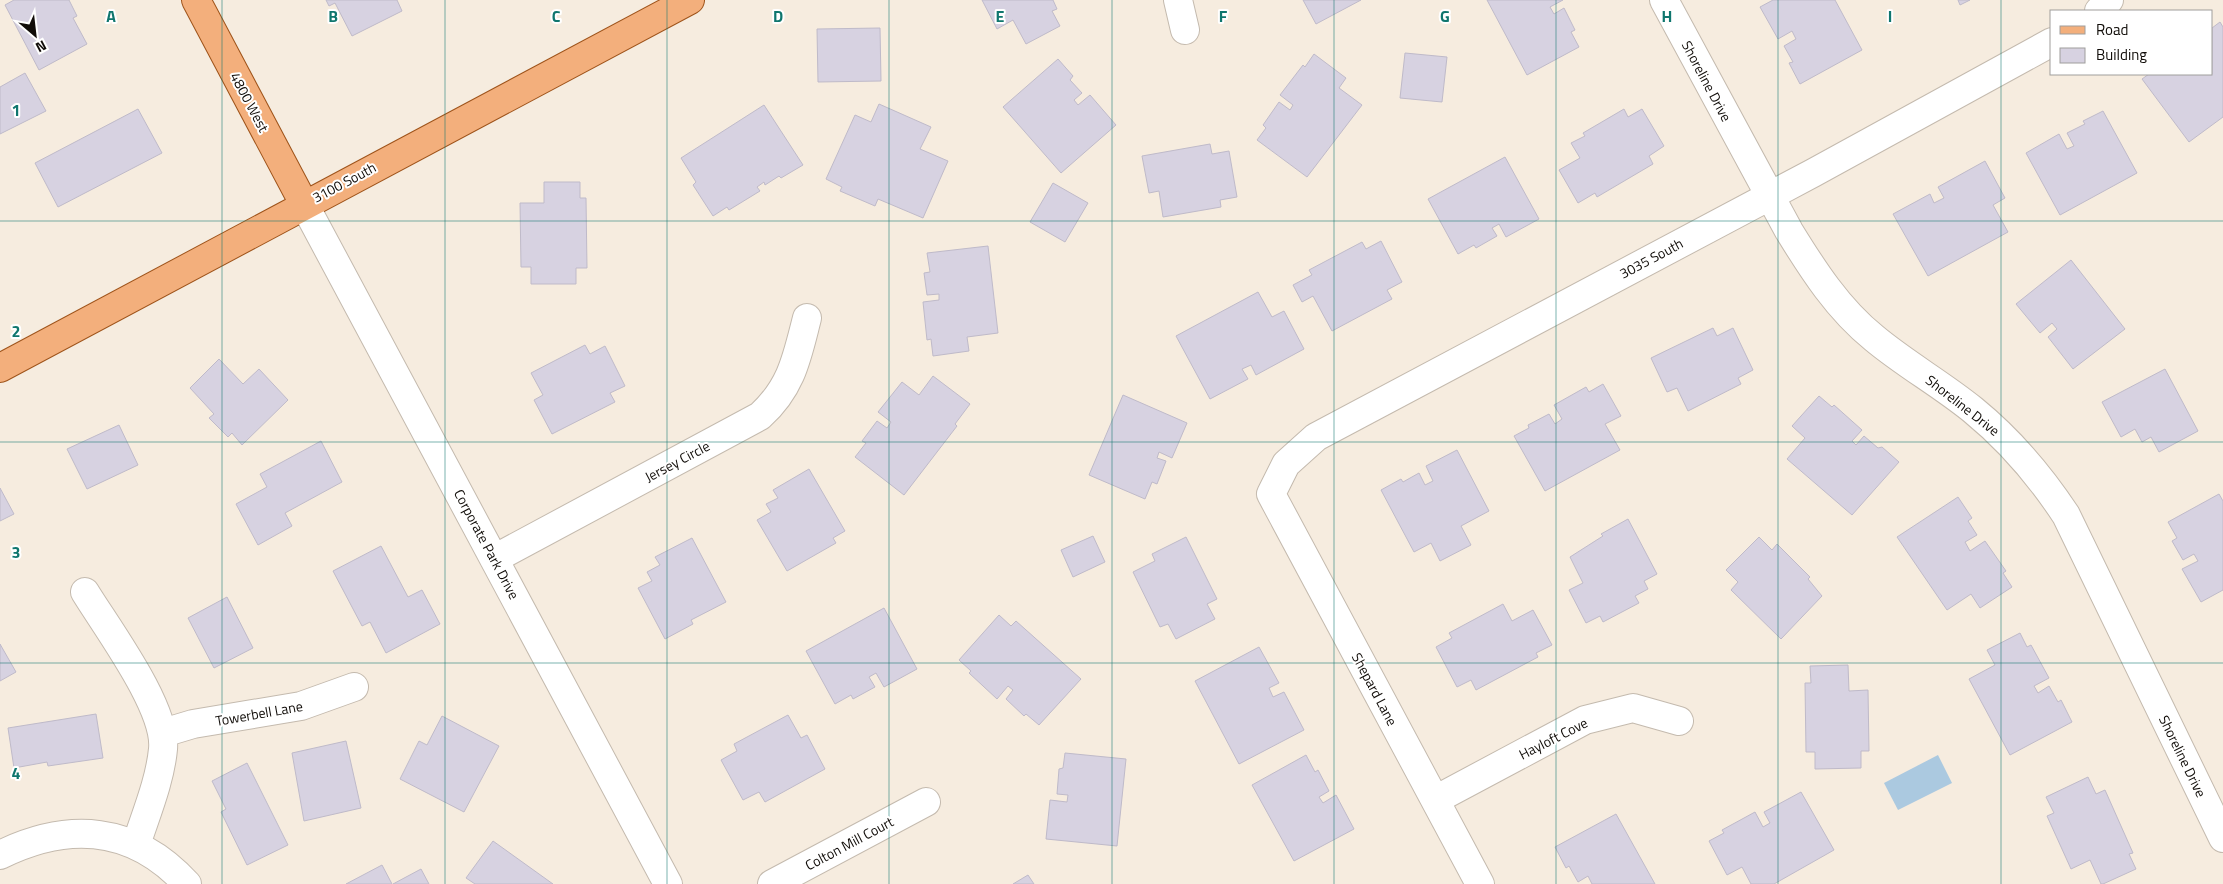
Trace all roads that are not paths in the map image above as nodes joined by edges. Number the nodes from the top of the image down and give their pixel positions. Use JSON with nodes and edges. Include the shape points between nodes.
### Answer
{"nodes":[{"id":1,"x":196,"y":0,"type":"edge"},
{"id":2,"x":690,"y":0,"type":"edge"},
{"id":3,"x":1178,"y":0,"type":"edge"},
{"id":4,"x":1664,"y":0,"type":"edge"},
{"id":5,"x":2109,"y":0,"type":"edge"},
{"id":6,"x":2100,"y":10,"type":"edge"},
{"id":7,"x":1185,"y":30,"type":"dead end"},
{"id":8,"x":2050,"y":43,"type":"edge"},
{"id":9,"x":1769,"y":196,"type":"junction"},
{"id":10,"x":304,"y":204,"type":"junction"},
{"id":11,"x":807,"y":318,"type":"dead end"},
{"id":12,"x":0,"y":368,"type":"edge"},
{"id":13,"x":1271,"y":494,"type":"joint"},
{"id":14,"x":494,"y":558,"type":"junction"},
{"id":15,"x":85,"y":592,"type":"dead end"},
{"id":16,"x":354,"y":687,"type":"dead end"},
{"id":17,"x":1679,"y":720,"type":"dead end"},
{"id":18,"x":163,"y":733,"type":"junction"},
{"id":19,"x":1435,"y":800,"type":"junction"},
{"id":20,"x":926,"y":802,"type":"dead end"},
{"id":21,"x":2223,"y":838,"type":"edge"},
{"id":22,"x":136,"y":845,"type":"junction"},
{"id":23,"x":0,"y":854,"type":"edge"},
{"id":24,"x":187,"y":884,"type":"edge"},
{"id":25,"x":668,"y":884,"type":"edge"},
{"id":26,"x":772,"y":884,"type":"edge"},
{"id":27,"x":1480,"y":884,"type":"edge"}],
"edges":[{"from":1,"to":10,"type":"main road","name":"4800 West"},
{"from":2,"to":10,"type":"main road","name":"3100 South"},
{"from":3,"to":7,"type":"street"},
{"from":4,"to":9,"type":"street","name":"Shoreline Drive"},
{"from":5,"to":6,"type":"street"},
{"from":8,"to":9,"type":"street","name":"3035 South"},
{"from":9,"to":13,"type":"street","name":"3035 South","via":[[1316,437],[1286,464]]},
{"from":9,"to":21,"type":"street","name":"Shoreline Drive","via":[[1810,266],[1835,299],[1874,338],[1972,409],[2010,442],[2040,475],[2066,514]]},
{"from":10,"to":12,"type":"main road","name":"3100 South"},
{"from":10,"to":14,"type":"street","name":"Corporate Park Drive"},
{"from":11,"to":14,"type":"street","name":"Jersey Circle","via":[[786,387],[760,416]]},
{"from":13,"to":19,"type":"street","name":"Shepard Lane"},
{"from":14,"to":25,"type":"street","name":"Corporate Park Drive"},
{"from":15,"to":18,"type":"street","via":[[132,666]]},
{"from":16,"to":18,"type":"street","name":"Towerbell Lane","via":[[302,706],[193,724]]},
{"from":17,"to":19,"type":"street","name":"Hayloft Cove","via":[[1634,708],[1585,720]]},
{"from":18,"to":22,"type":"street","via":[[160,764]]},
{"from":19,"to":27,"type":"street","name":"Shepard Lane"},
{"from":20,"to":26,"type":"street","name":"Colton Mill Court"},
{"from":22,"to":23,"type":"street","via":[[101,834],[63,834],[42,838]]},
{"from":22,"to":24,"type":"street","via":[[161,858]]}]}
